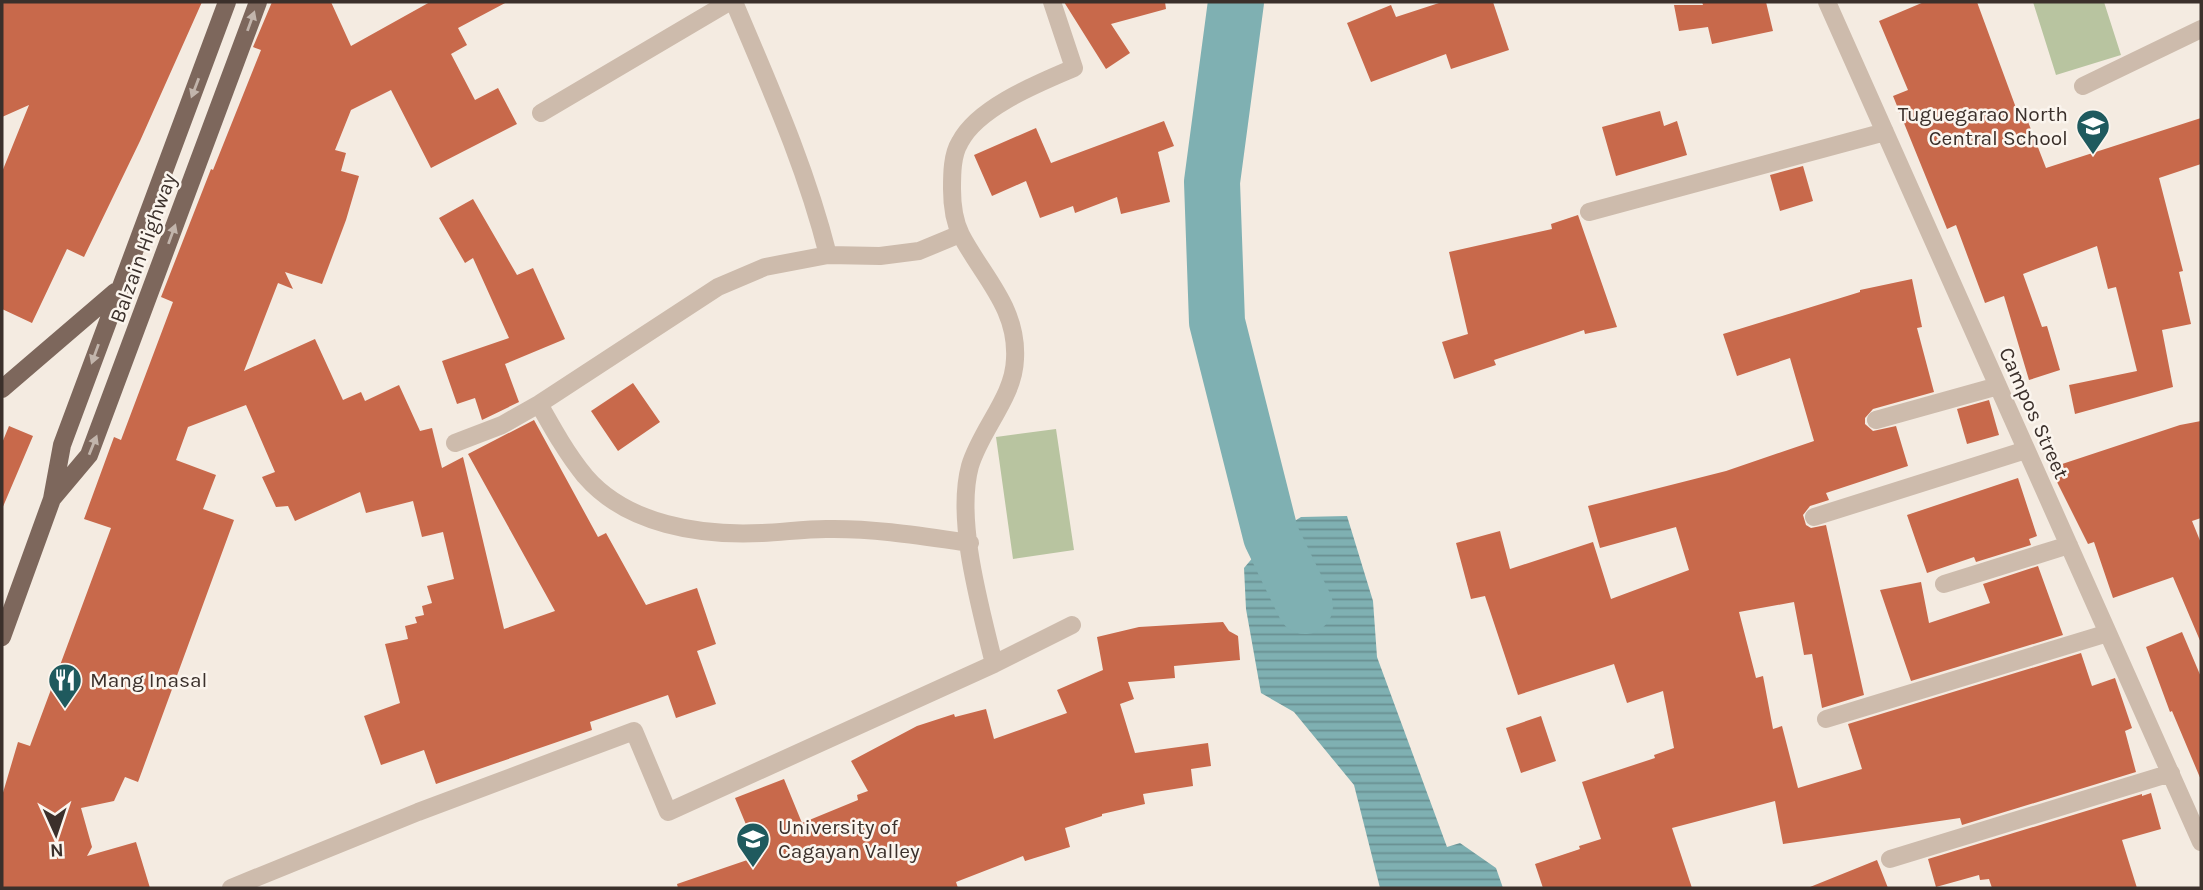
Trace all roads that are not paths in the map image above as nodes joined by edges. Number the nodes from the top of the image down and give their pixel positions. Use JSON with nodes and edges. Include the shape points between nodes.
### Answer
{"nodes":[{"id":1,"x":227,"y":2,"type":"edge"},
{"id":2,"x":258,"y":2,"type":"edge"},
{"id":3,"x":729,"y":2,"type":"edge"},
{"id":4,"x":734,"y":2,"type":"edge"},
{"id":5,"x":1052,"y":2,"type":"edge"},
{"id":6,"x":1827,"y":2,"type":"edge"},
{"id":7,"x":2201,"y":29,"type":"edge"},
{"id":8,"x":2083,"y":86,"type":"dead end"},
{"id":9,"x":541,"y":113,"type":"dead end"},
{"id":10,"x":1885,"y":132,"type":"junction"},
{"id":11,"x":1589,"y":212,"type":"dead end"},
{"id":12,"x":960,"y":234,"type":"junction"},
{"id":13,"x":828,"y":255,"type":"junction"},
{"id":14,"x":118,"y":290,"type":"junction"},
{"id":15,"x":149,"y":299,"type":"junction"},
{"id":16,"x":1998,"y":386,"type":"junction"},
{"id":17,"x":2,"y":389,"type":"edge"},
{"id":18,"x":539,"y":404,"type":"junction"},
{"id":19,"x":1876,"y":420,"type":"dead end"},
{"id":20,"x":454,"y":443,"type":"dead end"},
{"id":21,"x":2026,"y":450,"type":"junction"},
{"id":22,"x":52,"y":499,"type":"junction"},
{"id":23,"x":1814,"y":517,"type":"dead end"},
{"id":24,"x":970,"y":543,"type":"junction"},
{"id":25,"x":2068,"y":545,"type":"junction"},
{"id":26,"x":1944,"y":584,"type":"dead end"},
{"id":27,"x":1072,"y":625,"type":"dead end"},
{"id":28,"x":2108,"y":633,"type":"junction"},
{"id":29,"x":2,"y":637,"type":"edge"},
{"id":30,"x":994,"y":664,"type":"junction"},
{"id":31,"x":1826,"y":719,"type":"dead end"},
{"id":32,"x":2171,"y":773,"type":"junction"},
{"id":33,"x":2201,"y":842,"type":"edge"},
{"id":34,"x":1890,"y":859,"type":"dead end"},
{"id":35,"x":231,"y":888,"type":"edge"}],
"edges":[{"from":1,"to":14,"type":"main road","name":"Balzain Highway","one_way":true},
{"from":15,"to":2,"type":"main road","name":"Balzain Highway","one_way":true},
{"from":3,"to":9,"type":"street"},
{"from":4,"to":13,"type":"street","via":[[797,153]]},
{"from":5,"to":12,"type":"street","via":[[1074,68],[1023,89],[981,118],[960,142],[952,170],[952,205]]},
{"from":6,"to":10,"type":"street","name":"Campos Street"},
{"from":7,"to":8,"type":"street"},
{"from":10,"to":11,"type":"street"},
{"from":10,"to":16,"type":"street","name":"Campos Street"},
{"from":12,"to":13,"type":"street","via":[[919,251]]},
{"from":12,"to":24,"type":"street","via":[[1006,309],[1015,337],[1016,362],[970,468],[965,507]]},
{"from":13,"to":18,"type":"street","via":[[765,267],[718,287]]},
{"from":14,"to":15,"type":"main road"},
{"from":14,"to":17,"type":"main road"},
{"from":14,"to":22,"type":"main road","name":"Balzain Highway","one_way":true,"via":[[62,444]]},
{"from":22,"to":15,"type":"main road","name":"Balzain Highway","one_way":true,"via":[[89,455]]},
{"from":16,"to":19,"type":"street"},
{"from":16,"to":21,"type":"street","name":"Campos Street"},
{"from":18,"to":20,"type":"street","via":[[502,425]]},
{"from":18,"to":24,"type":"street","via":[[587,478],[621,506],[656,522],[759,534],[828,529],[903,533]]},
{"from":21,"to":23,"type":"street"},
{"from":21,"to":25,"type":"street","name":"Campos Street"},
{"from":22,"to":29,"type":"main road","name":"Balzain Highway"},
{"from":24,"to":30,"type":"street"},
{"from":25,"to":26,"type":"street"},
{"from":25,"to":28,"type":"street","name":"Campos Street"},
{"from":27,"to":30,"type":"street"},
{"from":28,"to":31,"type":"street"},
{"from":28,"to":32,"type":"street","name":"Campos Street"},
{"from":30,"to":35,"type":"street","via":[[668,812],[634,731]]},
{"from":32,"to":33,"type":"street","name":"Campos Street"},
{"from":32,"to":34,"type":"street"}]}
